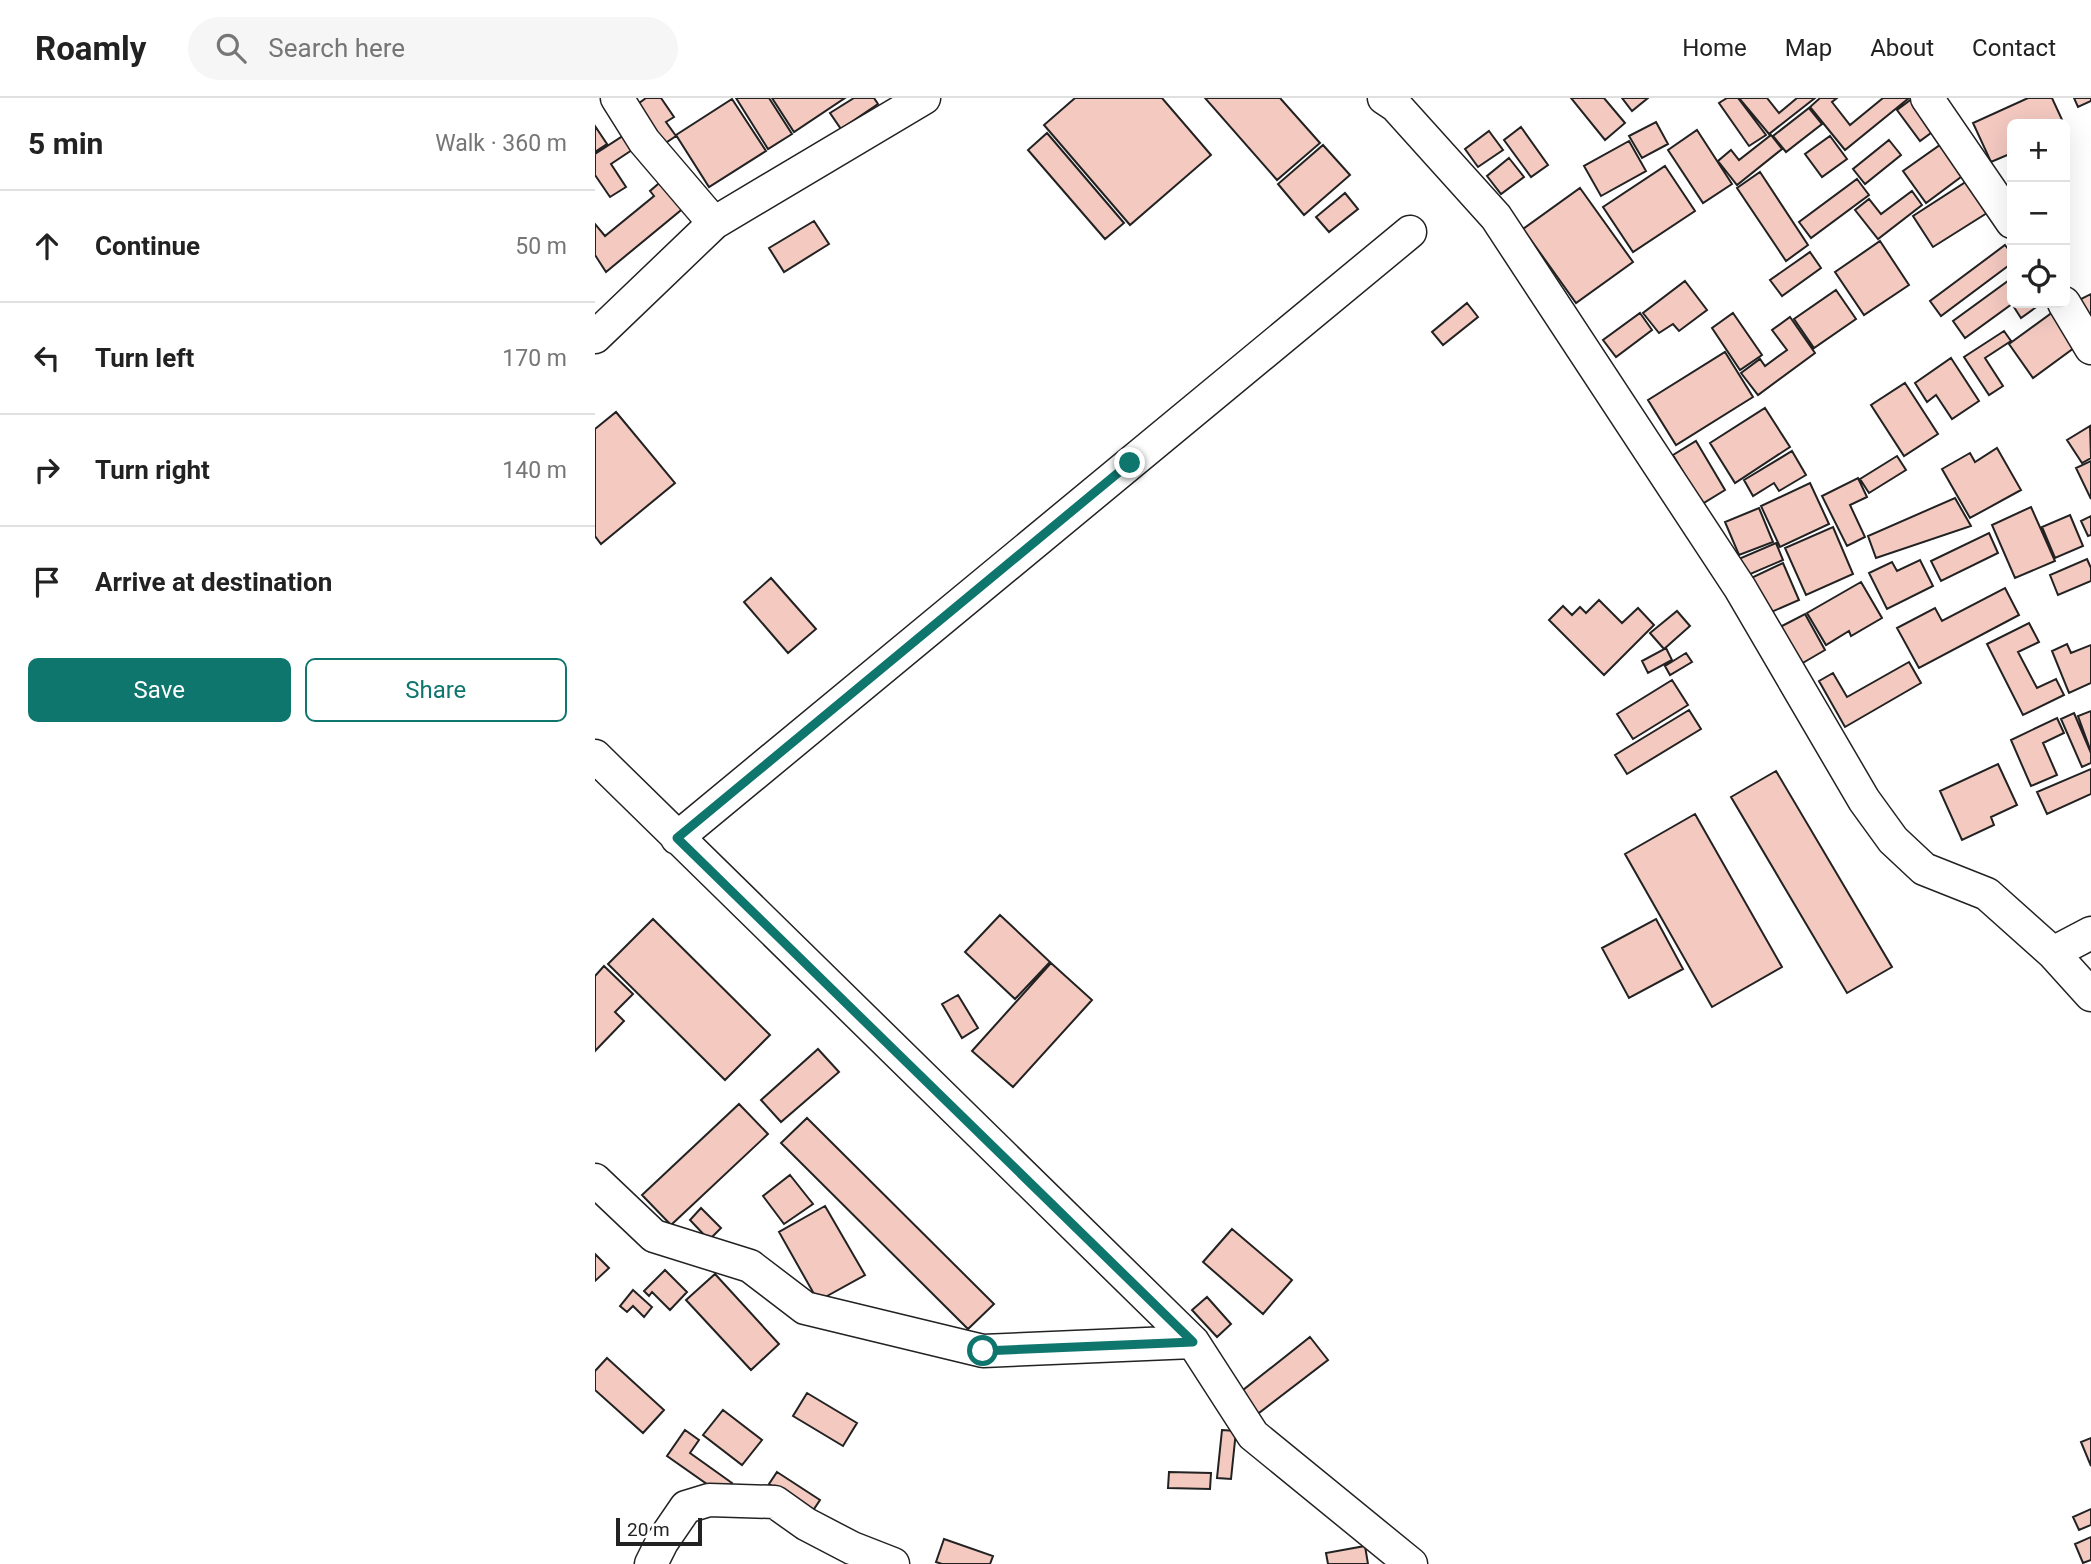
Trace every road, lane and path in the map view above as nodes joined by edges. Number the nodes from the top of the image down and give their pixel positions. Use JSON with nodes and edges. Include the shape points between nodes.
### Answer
{"nodes":[{"id":1,"x":617,"y":98,"type":"edge"},
{"id":2,"x":922,"y":98,"type":"edge"},
{"id":3,"x":1384,"y":98,"type":"edge"},
{"id":4,"x":1927,"y":98,"type":"edge"},
{"id":5,"x":2007,"y":215,"type":"edge"},
{"id":6,"x":714,"y":223,"type":"junction"},
{"id":7,"x":1410,"y":232,"type":"dead end"},
{"id":8,"x":2067,"y":308,"type":"edge"},
{"id":9,"x":595,"y":337,"type":"edge"},
{"id":10,"x":2091,"y":348,"type":"edge"},
{"id":11,"x":595,"y":755,"type":"edge"},
{"id":12,"x":677,"y":838,"type":"junction"},
{"id":13,"x":2091,"y":933,"type":"edge"},
{"id":14,"x":2053,"y":953,"type":"junction"},
{"id":15,"x":2091,"y":995,"type":"edge"},
{"id":16,"x":595,"y":1180,"type":"edge"},
{"id":17,"x":1193,"y":1342,"type":"junction"},
{"id":18,"x":651,"y":1564,"type":"edge"},
{"id":19,"x":893,"y":1564,"type":"edge"},
{"id":20,"x":1411,"y":1564,"type":"edge"}],
"edges":[{"from":1,"to":6,"type":"street","via":[[644,141]]},
{"from":2,"to":6,"type":"street"},
{"from":3,"to":14,"type":"street","via":[[1496,217],[1740,589],[1864,800],[1893,840],[1924,869],[1987,894]]},
{"from":4,"to":5,"type":"street"},
{"from":6,"to":9,"type":"street"},
{"from":7,"to":12,"type":"street"},
{"from":8,"to":10,"type":"street"},
{"from":11,"to":12,"type":"street"},
{"from":12,"to":17,"type":"street"},
{"from":13,"to":14,"type":"street"},
{"from":14,"to":15,"type":"street"},
{"from":16,"to":17,"type":"street","via":[[654,1236],[750,1266],[805,1308],[983,1351]]},
{"from":17,"to":20,"type":"street","via":[[1253,1435]]},
{"from":18,"to":19,"type":"street","via":[[685,1507],[709,1500],[775,1502],[806,1524]]}]}
